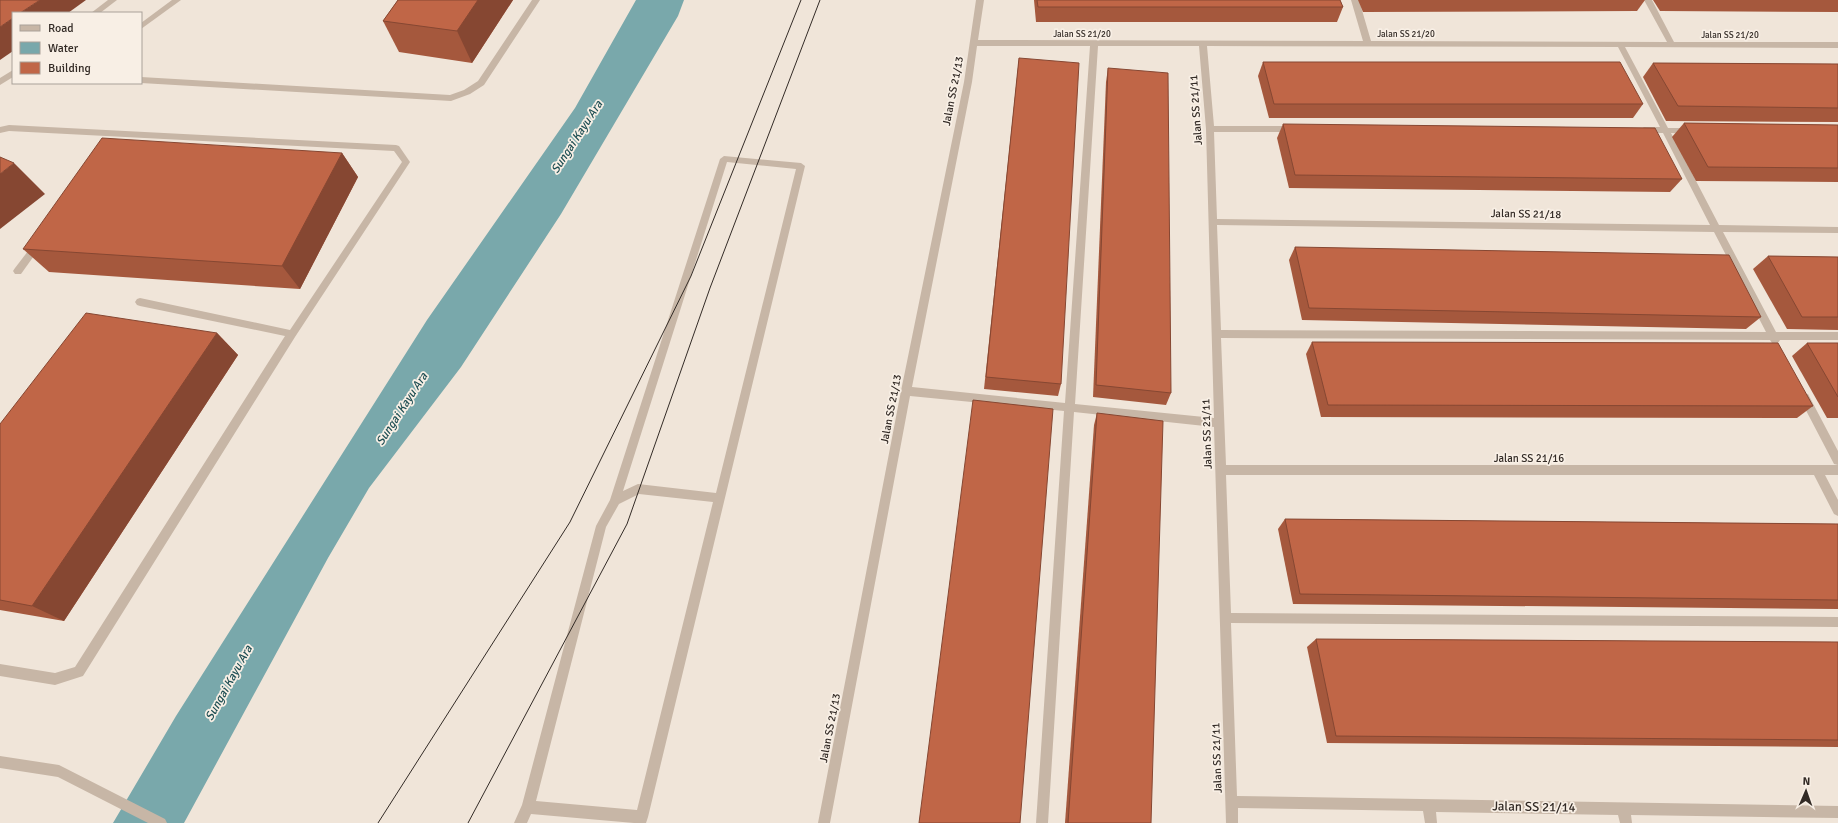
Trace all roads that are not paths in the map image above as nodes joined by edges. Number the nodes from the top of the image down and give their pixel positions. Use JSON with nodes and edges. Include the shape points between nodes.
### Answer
{"nodes":[{"id":1,"x":113,"y":0,"type":"edge"},
{"id":2,"x":177,"y":0,"type":"edge"},
{"id":3,"x":536,"y":0,"type":"edge"},
{"id":4,"x":980,"y":0,"type":"edge"},
{"id":5,"x":1355,"y":0,"type":"edge"},
{"id":6,"x":1648,"y":0,"type":"edge"},
{"id":7,"x":96,"y":12,"type":"edge"},
{"id":8,"x":142,"y":26,"type":"edge"},
{"id":9,"x":974,"y":44,"type":"junction"},
{"id":10,"x":1094,"y":44,"type":"junction"},
{"id":11,"x":1204,"y":44,"type":"junction"},
{"id":12,"x":1368,"y":44,"type":"junction"},
{"id":13,"x":1620,"y":44,"type":"junction"},
{"id":14,"x":1672,"y":45,"type":"junction"},
{"id":15,"x":1838,"y":45,"type":"edge"},
{"id":16,"x":12,"y":74,"type":"edge"},
{"id":17,"x":142,"y":80,"type":"edge"},
{"id":18,"x":0,"y":82,"type":"edge"},
{"id":19,"x":1210,"y":129,"type":"junction"},
{"id":20,"x":1306,"y":129,"type":"edge"},
{"id":21,"x":0,"y":130,"type":"edge"},
{"id":22,"x":1634,"y":130,"type":"edge"},
{"id":23,"x":1666,"y":130,"type":"junction"},
{"id":24,"x":1705,"y":131,"type":"edge"},
{"id":25,"x":1213,"y":222,"type":"junction"},
{"id":26,"x":1716,"y":228,"type":"junction"},
{"id":27,"x":1838,"y":230,"type":"edge"},
{"id":28,"x":45,"y":234,"type":"edge"},
{"id":29,"x":18,"y":271,"type":"dead end"},
{"id":30,"x":140,"y":302,"type":"dead end"},
{"id":31,"x":292,"y":334,"type":"junction"},
{"id":32,"x":1216,"y":334,"type":"junction"},
{"id":33,"x":1772,"y":335,"type":"junction"},
{"id":34,"x":1838,"y":336,"type":"edge"},
{"id":35,"x":1779,"y":349,"type":"edge"},
{"id":36,"x":906,"y":391,"type":"junction"},
{"id":37,"x":1801,"y":391,"type":"edge"},
{"id":38,"x":1070,"y":408,"type":"junction"},
{"id":39,"x":1219,"y":423,"type":"junction"},
{"id":40,"x":1838,"y":461,"type":"edge"},
{"id":41,"x":1220,"y":470,"type":"junction"},
{"id":42,"x":1817,"y":470,"type":"junction"},
{"id":43,"x":1838,"y":470,"type":"edge"},
{"id":44,"x":719,"y":498,"type":"junction"},
{"id":45,"x":615,"y":501,"type":"junction"},
{"id":46,"x":1838,"y":511,"type":"edge"},
{"id":47,"x":1225,"y":618,"type":"junction"},
{"id":48,"x":1838,"y":622,"type":"edge"},
{"id":49,"x":0,"y":670,"type":"edge"},
{"id":50,"x":0,"y":762,"type":"edge"},
{"id":51,"x":1231,"y":802,"type":"junction"},
{"id":52,"x":1429,"y":805,"type":"junction"},
{"id":53,"x":528,"y":807,"type":"junction"},
{"id":54,"x":1623,"y":808,"type":"junction"},
{"id":55,"x":1838,"y":812,"type":"edge"},
{"id":56,"x":641,"y":820,"type":"edge"},
{"id":57,"x":161,"y":823,"type":"edge"},
{"id":58,"x":520,"y":823,"type":"edge"},
{"id":59,"x":824,"y":823,"type":"edge"},
{"id":60,"x":1042,"y":823,"type":"edge"},
{"id":61,"x":1232,"y":823,"type":"edge"},
{"id":62,"x":1431,"y":823,"type":"edge"},
{"id":63,"x":1626,"y":823,"type":"edge"}],
"edges":[{"from":1,"to":7,"type":"street"},
{"from":2,"to":8,"type":"street"},
{"from":3,"to":17,"type":"street","via":[[481,83],[451,98]]},
{"from":4,"to":9,"type":"street","name":"Jalan SS 21/13"},
{"from":5,"to":12,"type":"street"},
{"from":6,"to":14,"type":"street"},
{"from":9,"to":10,"type":"street","name":"Jalan SS 21/20"},
{"from":9,"to":36,"type":"street","name":"Jalan SS 21/13"},
{"from":10,"to":11,"type":"street","name":"Jalan SS 21/20"},
{"from":10,"to":38,"type":"street"},
{"from":11,"to":12,"type":"street","name":"Jalan SS 21/20"},
{"from":11,"to":19,"type":"street","name":"Jalan SS 21/11"},
{"from":12,"to":13,"type":"street","name":"Jalan SS 21/20"},
{"from":13,"to":14,"type":"street","name":"Jalan SS 21/20"},
{"from":13,"to":23,"type":"street"},
{"from":14,"to":15,"type":"street","name":"Jalan SS 21/20"},
{"from":16,"to":18,"type":"street"},
{"from":19,"to":20,"type":"street"},
{"from":19,"to":25,"type":"street","name":"Jalan SS 21/11"},
{"from":21,"to":31,"type":"street","via":[[9,128],[115,137],[396,148],[406,162]]},
{"from":22,"to":23,"type":"street"},
{"from":23,"to":24,"type":"street"},
{"from":23,"to":26,"type":"street"},
{"from":25,"to":26,"type":"street","name":"Jalan SS 21/18"},
{"from":25,"to":32,"type":"street","name":"Jalan SS 21/11"},
{"from":26,"to":27,"type":"street","name":"Jalan SS 21/18"},
{"from":26,"to":33,"type":"street"},
{"from":28,"to":29,"type":"street"},
{"from":30,"to":31,"type":"street"},
{"from":31,"to":49,"type":"street","via":[[80,672],[55,679]]},
{"from":32,"to":33,"type":"street"},
{"from":32,"to":39,"type":"street","name":"Jalan SS 21/11"},
{"from":33,"to":34,"type":"street"},
{"from":33,"to":35,"type":"street"},
{"from":36,"to":38,"type":"street"},
{"from":36,"to":59,"type":"street","name":"Jalan SS 21/13"},
{"from":37,"to":40,"type":"street"},
{"from":38,"to":39,"type":"street"},
{"from":38,"to":60,"type":"street"},
{"from":39,"to":41,"type":"street","name":"Jalan SS 21/11"},
{"from":41,"to":42,"type":"street","name":"Jalan SS 21/16"},
{"from":41,"to":47,"type":"street","name":"Jalan SS 21/11"},
{"from":42,"to":43,"type":"street","name":"Jalan SS 21/16"},
{"from":42,"to":46,"type":"street"},
{"from":44,"to":45,"type":"street","via":[[638,489]]},
{"from":44,"to":45,"type":"street","via":[[801,166],[724,159]]},
{"from":44,"to":56,"type":"street"},
{"from":45,"to":53,"type":"street","via":[[600,526]]},
{"from":47,"to":48,"type":"street"},
{"from":47,"to":51,"type":"street","name":"Jalan SS 21/11"},
{"from":50,"to":57,"type":"street","via":[[59,771]]},
{"from":51,"to":52,"type":"street","name":"Jalan SS 21/14"},
{"from":51,"to":61,"type":"street","name":"Jalan SS 21/11"},
{"from":52,"to":54,"type":"street","name":"Jalan SS 21/14"},
{"from":52,"to":62,"type":"street"},
{"from":53,"to":56,"type":"street"},
{"from":53,"to":58,"type":"street"},
{"from":54,"to":55,"type":"street","name":"Jalan SS 21/14"},
{"from":54,"to":63,"type":"street"}]}
